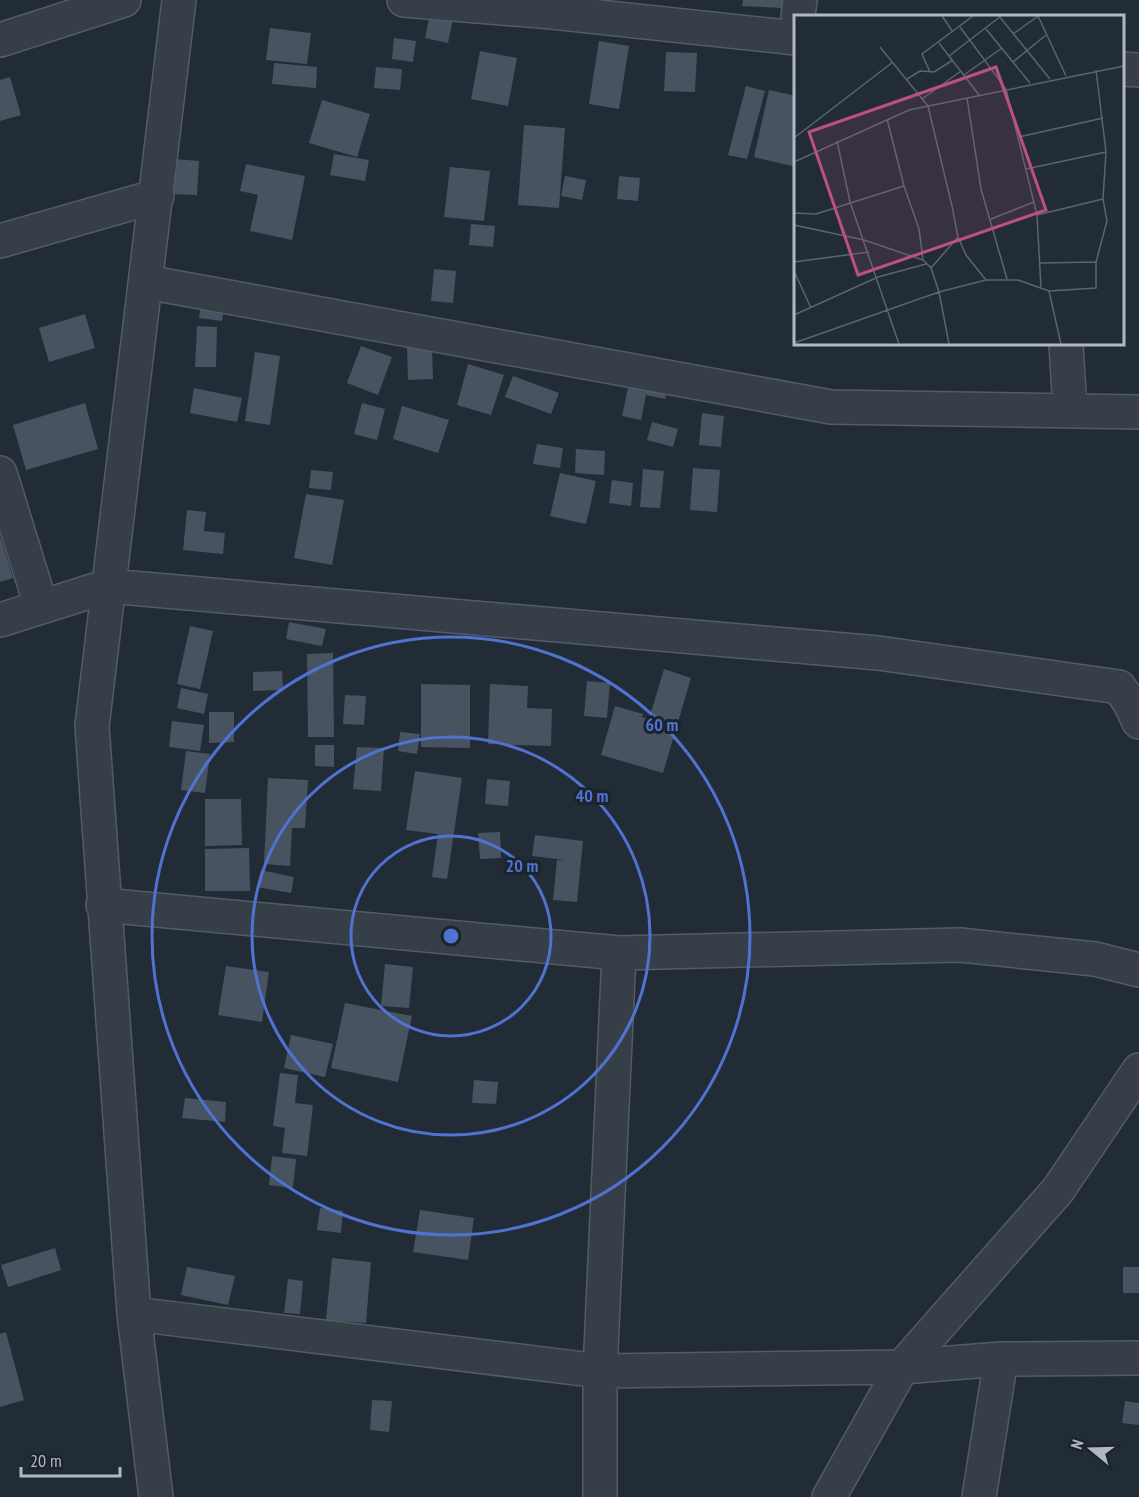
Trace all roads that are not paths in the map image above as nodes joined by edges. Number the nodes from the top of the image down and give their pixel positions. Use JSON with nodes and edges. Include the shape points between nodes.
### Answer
{"nodes":[{"id":1,"x":124,"y":0,"type":"edge"},
{"id":2,"x":179,"y":0,"type":"edge"},
{"id":3,"x":404,"y":0,"type":"edge"},
{"id":4,"x":800,"y":0,"type":"edge"},
{"id":5,"x":552,"y":6,"type":"edge"},
{"id":6,"x":798,"y":15,"type":"edge"},
{"id":7,"x":794,"y":38,"type":"edge"},
{"id":8,"x":0,"y":40,"type":"edge"},
{"id":9,"x":1124,"y":69,"type":"edge"},
{"id":10,"x":1139,"y":70,"type":"edge"},
{"id":11,"x":157,"y":196,"type":"junction"},
{"id":12,"x":0,"y":241,"type":"edge"},
{"id":13,"x":146,"y":282,"type":"junction"},
{"id":14,"x":1066,"y":345,"type":"edge"},
{"id":15,"x":1070,"y":411,"type":"junction"},
{"id":16,"x":1139,"y":412,"type":"edge"},
{"id":17,"x":0,"y":473,"type":"edge"},
{"id":18,"x":108,"y":586,"type":"junction"},
{"id":19,"x":41,"y":606,"type":"junction"},
{"id":20,"x":0,"y":620,"type":"edge"},
{"id":21,"x":1129,"y":687,"type":"edge"},
{"id":22,"x":1139,"y":722,"type":"edge"},
{"id":23,"x":104,"y":905,"type":"junction"},
{"id":24,"x":620,"y":953,"type":"junction"},
{"id":25,"x":1139,"y":970,"type":"edge"},
{"id":26,"x":1139,"y":1070,"type":"edge"},
{"id":27,"x":134,"y":1314,"type":"junction"},
{"id":28,"x":1139,"y":1358,"type":"edge"},
{"id":29,"x":1001,"y":1359,"type":"junction"},
{"id":30,"x":902,"y":1367,"type":"junction"},
{"id":31,"x":600,"y":1371,"type":"junction"},
{"id":32,"x":156,"y":1497,"type":"edge"},
{"id":33,"x":600,"y":1497,"type":"edge"},
{"id":34,"x":829,"y":1497,"type":"edge"},
{"id":35,"x":979,"y":1497,"type":"edge"}],
"edges":[{"from":1,"to":8,"type":"street"},
{"from":2,"to":11,"type":"street"},
{"from":3,"to":5,"type":"street"},
{"from":4,"to":6,"type":"street"},
{"from":5,"to":7,"type":"street"},
{"from":9,"to":10,"type":"street"},
{"from":11,"to":12,"type":"street"},
{"from":11,"to":13,"type":"street"},
{"from":13,"to":15,"type":"street","via":[[831,407]]},
{"from":13,"to":18,"type":"street"},
{"from":14,"to":15,"type":"street"},
{"from":15,"to":16,"type":"street"},
{"from":17,"to":19,"type":"street"},
{"from":18,"to":19,"type":"street"},
{"from":18,"to":21,"type":"street","via":[[878,653]]},
{"from":18,"to":23,"type":"street","via":[[92,726]]},
{"from":19,"to":20,"type":"street"},
{"from":21,"to":22,"type":"street","via":[[1130,703]]},
{"from":23,"to":24,"type":"street"},
{"from":23,"to":27,"type":"street"},
{"from":24,"to":25,"type":"street","via":[[960,945],[1095,959]]},
{"from":24,"to":31,"type":"street"},
{"from":26,"to":30,"type":"street","via":[[1058,1190]]},
{"from":27,"to":31,"type":"street"},
{"from":27,"to":32,"type":"street"},
{"from":28,"to":29,"type":"street"},
{"from":29,"to":30,"type":"street"},
{"from":29,"to":35,"type":"street"},
{"from":30,"to":31,"type":"street"},
{"from":30,"to":34,"type":"street"},
{"from":31,"to":33,"type":"street"}]}
